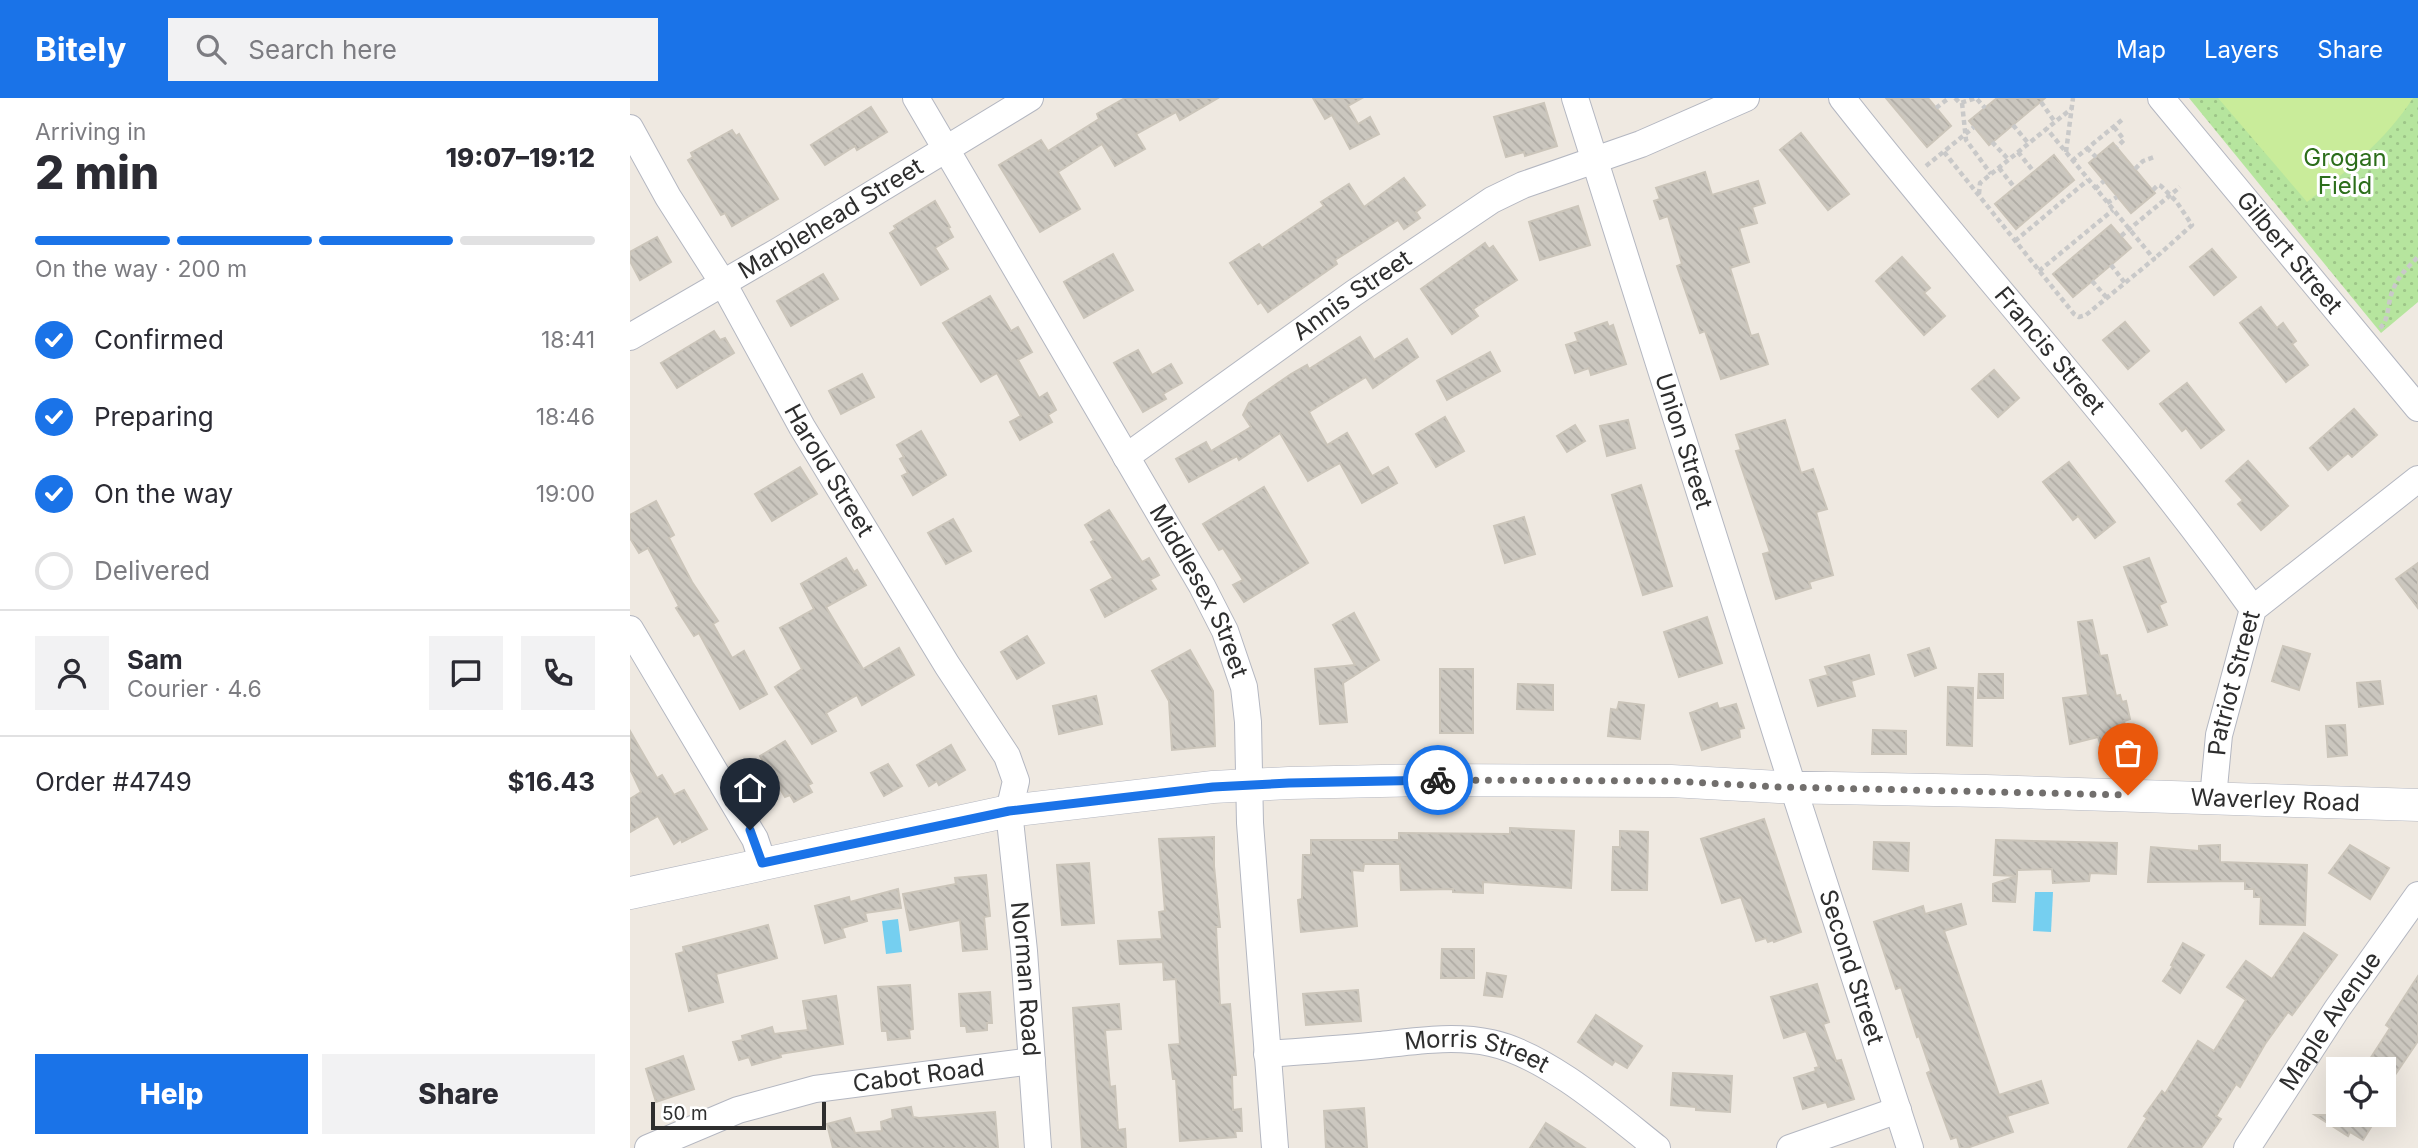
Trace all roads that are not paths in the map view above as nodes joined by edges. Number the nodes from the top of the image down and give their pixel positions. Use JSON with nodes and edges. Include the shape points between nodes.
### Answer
{"nodes":[{"id":1,"x":916,"y":98,"type":"edge"},
{"id":2,"x":1030,"y":98,"type":"edge"},
{"id":3,"x":1575,"y":98,"type":"edge"},
{"id":4,"x":1746,"y":98,"type":"edge"},
{"id":5,"x":1842,"y":98,"type":"edge"},
{"id":6,"x":2161,"y":98,"type":"edge"},
{"id":7,"x":630,"y":128,"type":"edge"},
{"id":8,"x":946,"y":149,"type":"junction"},
{"id":9,"x":1595,"y":162,"type":"junction"},
{"id":10,"x":723,"y":283,"type":"junction"},
{"id":11,"x":630,"y":337,"type":"edge"},
{"id":12,"x":2418,"y":408,"type":"edge"},
{"id":13,"x":1126,"y":457,"type":"junction"},
{"id":14,"x":2418,"y":479,"type":"edge"},
{"id":15,"x":2253,"y":609,"type":"junction"},
{"id":16,"x":630,"y":629,"type":"edge"},
{"id":17,"x":1249,"y":785,"type":"junction"},
{"id":18,"x":1793,"y":787,"type":"junction"},
{"id":19,"x":2213,"y":798,"type":"junction"},
{"id":20,"x":2418,"y":805,"type":"edge"},
{"id":21,"x":1009,"y":811,"type":"junction"},
{"id":22,"x":762,"y":863,"type":"junction"},
{"id":23,"x":630,"y":893,"type":"edge"},
{"id":24,"x":2418,"y":895,"type":"edge"},
{"id":25,"x":1268,"y":1054,"type":"junction"},
{"id":26,"x":1032,"y":1061,"type":"junction"},
{"id":27,"x":1898,"y":1110,"type":"junction"},
{"id":28,"x":649,"y":1148,"type":"edge"},
{"id":29,"x":1038,"y":1148,"type":"edge"},
{"id":30,"x":1275,"y":1148,"type":"edge"},
{"id":31,"x":1657,"y":1148,"type":"edge"},
{"id":32,"x":1790,"y":1148,"type":"edge"},
{"id":33,"x":1910,"y":1148,"type":"edge"},
{"id":34,"x":2247,"y":1148,"type":"edge"}],
"edges":[{"from":1,"to":8,"type":"street","name":"Middlesex Street"},
{"from":2,"to":8,"type":"street","name":"Marblehead Street"},
{"from":3,"to":9,"type":"street","name":"Union Street"},
{"from":4,"to":9,"type":"street","name":"Annis Street"},
{"from":5,"to":15,"type":"street","name":"Francis Street","via":[[2123,441]]},
{"from":6,"to":12,"type":"street","name":"Gilbert Street"},
{"from":7,"to":10,"type":"street","name":"Harold Street"},
{"from":8,"to":10,"type":"street","name":"Marblehead Street"},
{"from":8,"to":13,"type":"street","name":"Middlesex Street"},
{"from":9,"to":13,"type":"street","name":"Annis Street","via":[[1522,185],[1458,220]]},
{"from":9,"to":18,"type":"street","name":"Union Street"},
{"from":10,"to":11,"type":"street","name":"Marblehead Street"},
{"from":10,"to":21,"type":"street","name":"Harold Street","via":[[802,427],[1007,756],[1016,781]]},
{"from":13,"to":17,"type":"street","name":"Middlesex Street","via":[[1225,631],[1244,687]]},
{"from":14,"to":15,"type":"street","name":"Patriot Street"},
{"from":15,"to":19,"type":"street","name":"Patriot Street","via":[[2218,735]]},
{"from":16,"to":22,"type":"street","via":[[755,839]]},
{"from":17,"to":18,"type":"street","name":"Waverley Road","via":[[1435,780],[1671,781]]},
{"from":17,"to":21,"type":"street","name":"Waverley Road"},
{"from":17,"to":25,"type":"street","name":"Middlesex Street"},
{"from":18,"to":19,"type":"street","name":"Waverley Road"},
{"from":18,"to":27,"type":"street","name":"Second Street"},
{"from":19,"to":20,"type":"street","name":"Waverley Road"},
{"from":21,"to":22,"type":"street","name":"Waverley Road"},
{"from":21,"to":26,"type":"street","name":"Norman Road"},
{"from":22,"to":23,"type":"street","name":"Waverley Road"},
{"from":24,"to":34,"type":"street","name":"Maple Avenue"},
{"from":25,"to":30,"type":"street","name":"Middlesex Street"},
{"from":25,"to":31,"type":"street","name":"Morris Street","via":[[1411,1041],[1493,1043],[1539,1062]]},
{"from":26,"to":28,"type":"street","name":"Cabot Road","via":[[815,1088],[738,1110]]},
{"from":26,"to":29,"type":"street","name":"Norman Road"},
{"from":27,"to":32,"type":"street"},
{"from":27,"to":33,"type":"street","name":"Second Street"}]}
